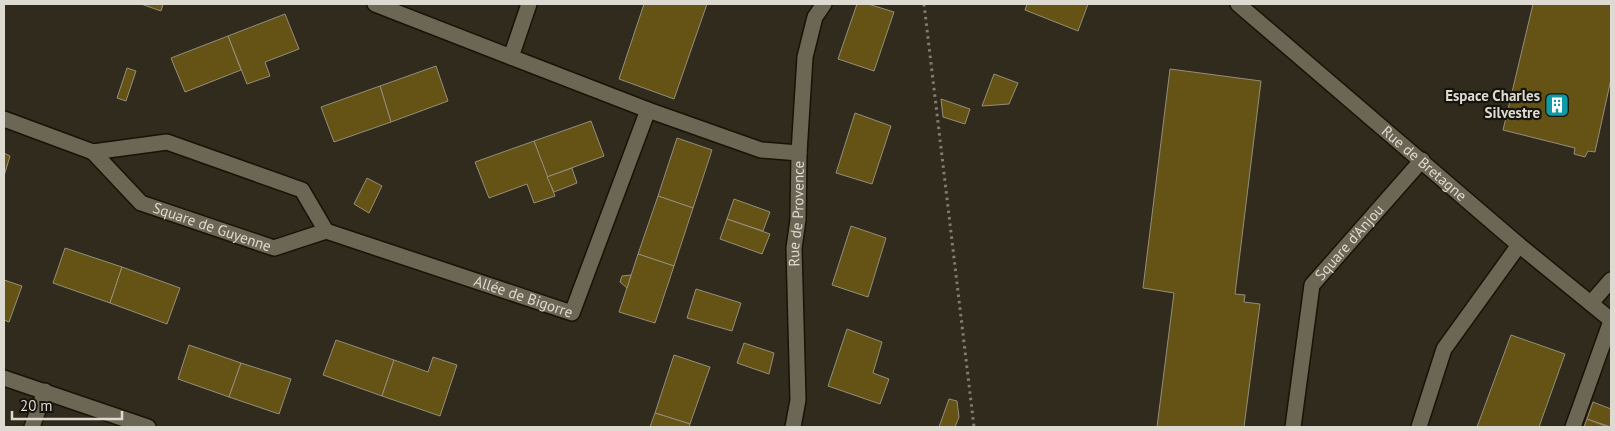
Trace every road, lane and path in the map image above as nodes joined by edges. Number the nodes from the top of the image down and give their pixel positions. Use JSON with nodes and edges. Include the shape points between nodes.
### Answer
{"nodes":[{"id":1,"x":375,"y":4,"type":"edge"},
{"id":2,"x":529,"y":4,"type":"edge"},
{"id":3,"x":824,"y":4,"type":"edge"},
{"id":4,"x":924,"y":4,"type":"edge"},
{"id":5,"x":1238,"y":4,"type":"edge"},
{"id":6,"x":511,"y":57,"type":"junction"},
{"id":7,"x":648,"y":110,"type":"junction"},
{"id":8,"x":4,"y":119,"type":"edge"},
{"id":9,"x":94,"y":152,"type":"junction"},
{"id":10,"x":799,"y":153,"type":"junction"},
{"id":11,"x":1422,"y":160,"type":"junction"},
{"id":12,"x":326,"y":231,"type":"junction"},
{"id":13,"x":1520,"y":244,"type":"junction"},
{"id":14,"x":1611,"y":280,"type":"edge"},
{"id":15,"x":1591,"y":303,"type":"junction"},
{"id":16,"x":1611,"y":320,"type":"edge"},
{"id":17,"x":4,"y":378,"type":"edge"},
{"id":18,"x":45,"y":391,"type":"junction"},
{"id":19,"x":32,"y":427,"type":"edge"},
{"id":20,"x":148,"y":427,"type":"edge"},
{"id":21,"x":793,"y":427,"type":"edge"},
{"id":22,"x":974,"y":427,"type":"edge"},
{"id":23,"x":1293,"y":427,"type":"edge"},
{"id":24,"x":1420,"y":427,"type":"edge"},
{"id":25,"x":1573,"y":427,"type":"edge"}],
"edges":[{"from":1,"to":6,"type":"street"},
{"from":2,"to":6,"type":"street"},
{"from":3,"to":10,"type":"street","name":"Rue de Provence","via":[[815,18],[805,57]]},
{"from":4,"to":22,"type":"path"},
{"from":5,"to":11,"type":"street","name":"Rue de Bretagne"},
{"from":6,"to":7,"type":"street"},
{"from":7,"to":10,"type":"street","via":[[761,150]]},
{"from":7,"to":12,"type":"street","name":"Allée de Bigorre","via":[[572,313]]},
{"from":8,"to":9,"type":"street"},
{"from":9,"to":12,"type":"street","name":"Square de Guyenne","via":[[141,203],[274,248]]},
{"from":9,"to":12,"type":"street","via":[[167,142],[302,190]]},
{"from":10,"to":21,"type":"street","name":"Rue de Provence","via":[[798,220],[794,248],[798,400]]},
{"from":11,"to":13,"type":"street","name":"Rue de Bretagne"},
{"from":11,"to":23,"type":"street","name":"Square d'Anjou","via":[[1312,285]]},
{"from":13,"to":15,"type":"street","name":"Rue de Bretagne"},
{"from":13,"to":24,"type":"street","via":[[1444,349]]},
{"from":14,"to":15,"type":"street"},
{"from":15,"to":16,"type":"street","name":"Rue de Bretagne"},
{"from":16,"to":25,"type":"street"},
{"from":17,"to":18,"type":"street"},
{"from":18,"to":19,"type":"street"},
{"from":18,"to":20,"type":"street"}]}
